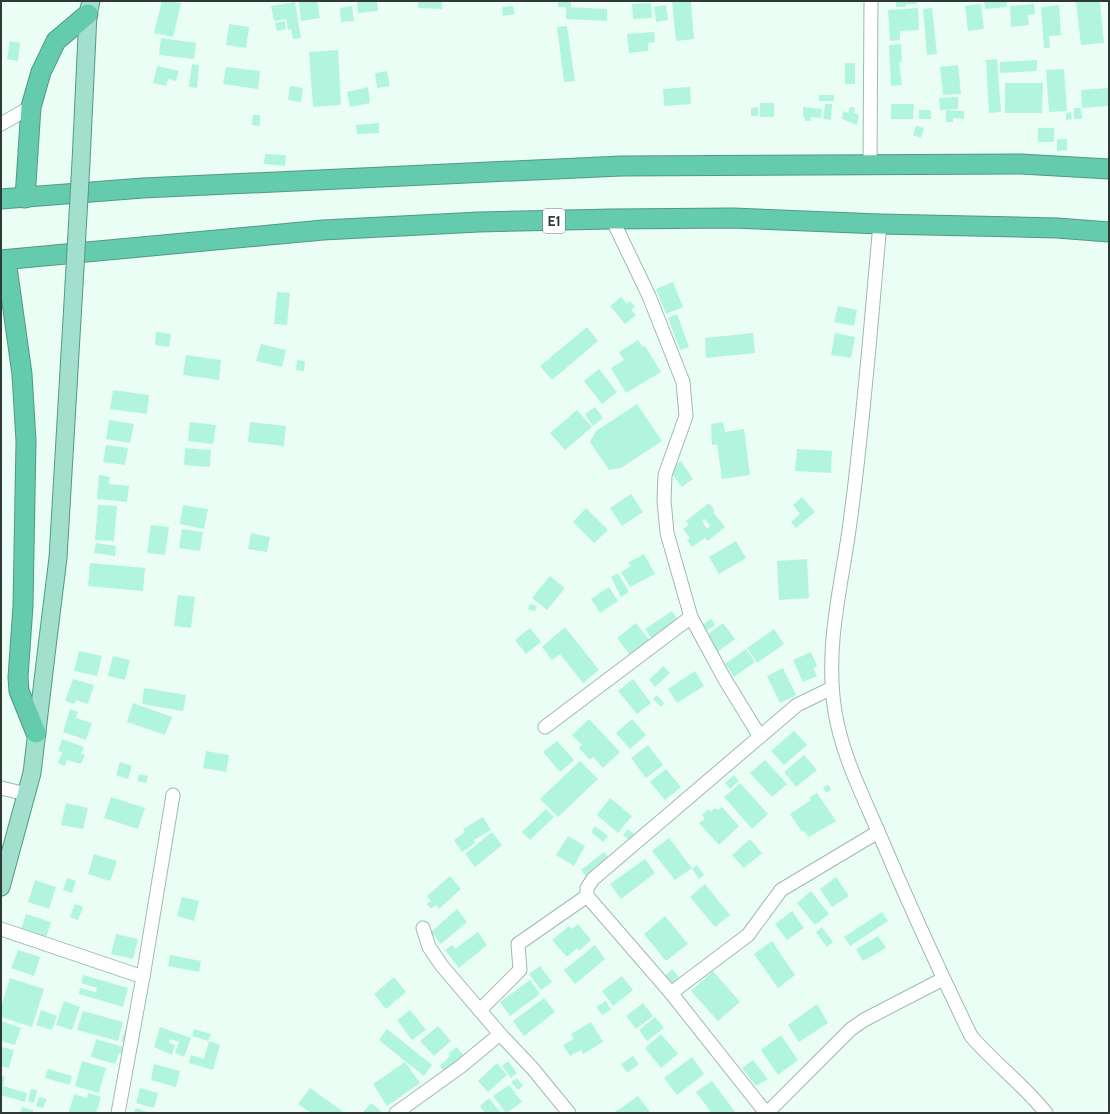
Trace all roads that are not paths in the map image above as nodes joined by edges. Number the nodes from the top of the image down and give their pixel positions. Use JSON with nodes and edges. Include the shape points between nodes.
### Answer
{"nodes":[{"id":1,"x":872,"y":1,"type":"edge"},
{"id":2,"x":89,"y":8,"type":"edge"},
{"id":3,"x":31,"y":108,"type":"junction"},
{"id":4,"x":1,"y":124,"type":"edge"},
{"id":5,"x":870,"y":164,"type":"junction"},
{"id":6,"x":1109,"y":169,"type":"edge"},
{"id":7,"x":25,"y":198,"type":"junction"},
{"id":8,"x":1,"y":200,"type":"edge"},
{"id":9,"x":612,"y":219,"type":"junction"},
{"id":10,"x":880,"y":224,"type":"junction"},
{"id":11,"x":1109,"y":232,"type":"edge"},
{"id":12,"x":3,"y":260,"type":"edge"},
{"id":13,"x":691,"y":617,"type":"junction"},
{"id":14,"x":832,"y":688,"type":"junction"},
{"id":15,"x":545,"y":727,"type":"dead end"},
{"id":16,"x":36,"y":733,"type":"junction"},
{"id":17,"x":760,"y":735,"type":"junction"},
{"id":18,"x":1,"y":788,"type":"edge"},
{"id":19,"x":27,"y":794,"type":"junction"},
{"id":20,"x":173,"y":795,"type":"dead end"},
{"id":21,"x":878,"y":832,"type":"junction"},
{"id":22,"x":1,"y":887,"type":"edge"},
{"id":23,"x":587,"y":896,"type":"junction"},
{"id":24,"x":1,"y":928,"type":"edge"},
{"id":25,"x":423,"y":928,"type":"dead end"},
{"id":26,"x":143,"y":977,"type":"junction"},
{"id":27,"x":943,"y":979,"type":"junction"},
{"id":28,"x":671,"y":993,"type":"junction"},
{"id":29,"x":480,"y":1010,"type":"junction"},
{"id":30,"x":500,"y":1034,"type":"junction"},
{"id":31,"x":118,"y":1113,"type":"edge"},
{"id":32,"x":396,"y":1113,"type":"edge"},
{"id":33,"x":569,"y":1113,"type":"edge"},
{"id":34,"x":766,"y":1113,"type":"edge"},
{"id":35,"x":1046,"y":1113,"type":"edge"}],
"edges":[{"from":1,"to":5,"type":"street"},
{"from":2,"to":3,"type":"highway","via":[[56,41],[41,72]]},
{"from":2,"to":16,"type":"main road","bridge":true,"via":[[58,558]]},
{"from":3,"to":4,"type":"street"},
{"from":3,"to":7,"type":"highway"},
{"from":5,"to":6,"type":"highway","via":[[1021,164]]},
{"from":5,"to":7,"type":"highway","via":[[621,166],[143,188]]},
{"from":7,"to":8,"type":"highway"},
{"from":9,"to":10,"type":"highway","number":"E1","via":[[733,218]]},
{"from":9,"to":12,"type":"highway","number":"E1","via":[[479,222],[323,230]]},
{"from":9,"to":13,"type":"street","via":[[649,296],[683,382],[686,416],[665,475],[664,500],[667,533]]},
{"from":10,"to":11,"type":"highway","number":"E1","via":[[1057,228]]},
{"from":10,"to":14,"type":"street","via":[[861,433],[832,638]]},
{"from":12,"to":16,"type":"highway","via":[[20,359],[26,441],[23,606],[18,677],[19,691]]},
{"from":13,"to":15,"type":"street"},
{"from":13,"to":17,"type":"street","via":[[724,678]]},
{"from":14,"to":17,"type":"street","via":[[797,705]]},
{"from":14,"to":21,"type":"street","via":[[843,749]]},
{"from":16,"to":19,"type":"main road"},
{"from":17,"to":23,"type":"street","via":[[592,880],[587,888]]},
{"from":18,"to":19,"type":"street"},
{"from":19,"to":22,"type":"main road"},
{"from":20,"to":26,"type":"street"},
{"from":21,"to":27,"type":"street"},
{"from":21,"to":28,"type":"street","via":[[781,890],[748,935]]},
{"from":23,"to":28,"type":"street"},
{"from":23,"to":29,"type":"street","via":[[518,944],[520,970]]},
{"from":24,"to":26,"type":"street"},
{"from":25,"to":29,"type":"street","via":[[429,947],[442,966]]},
{"from":26,"to":31,"type":"street"},
{"from":27,"to":34,"type":"street","via":[[851,1029]]},
{"from":27,"to":35,"type":"street","via":[[971,1036],[1032,1094]]},
{"from":28,"to":34,"type":"street"},
{"from":29,"to":30,"type":"street"},
{"from":30,"to":32,"type":"street","via":[[460,1067]]},
{"from":30,"to":33,"type":"street"}]}
